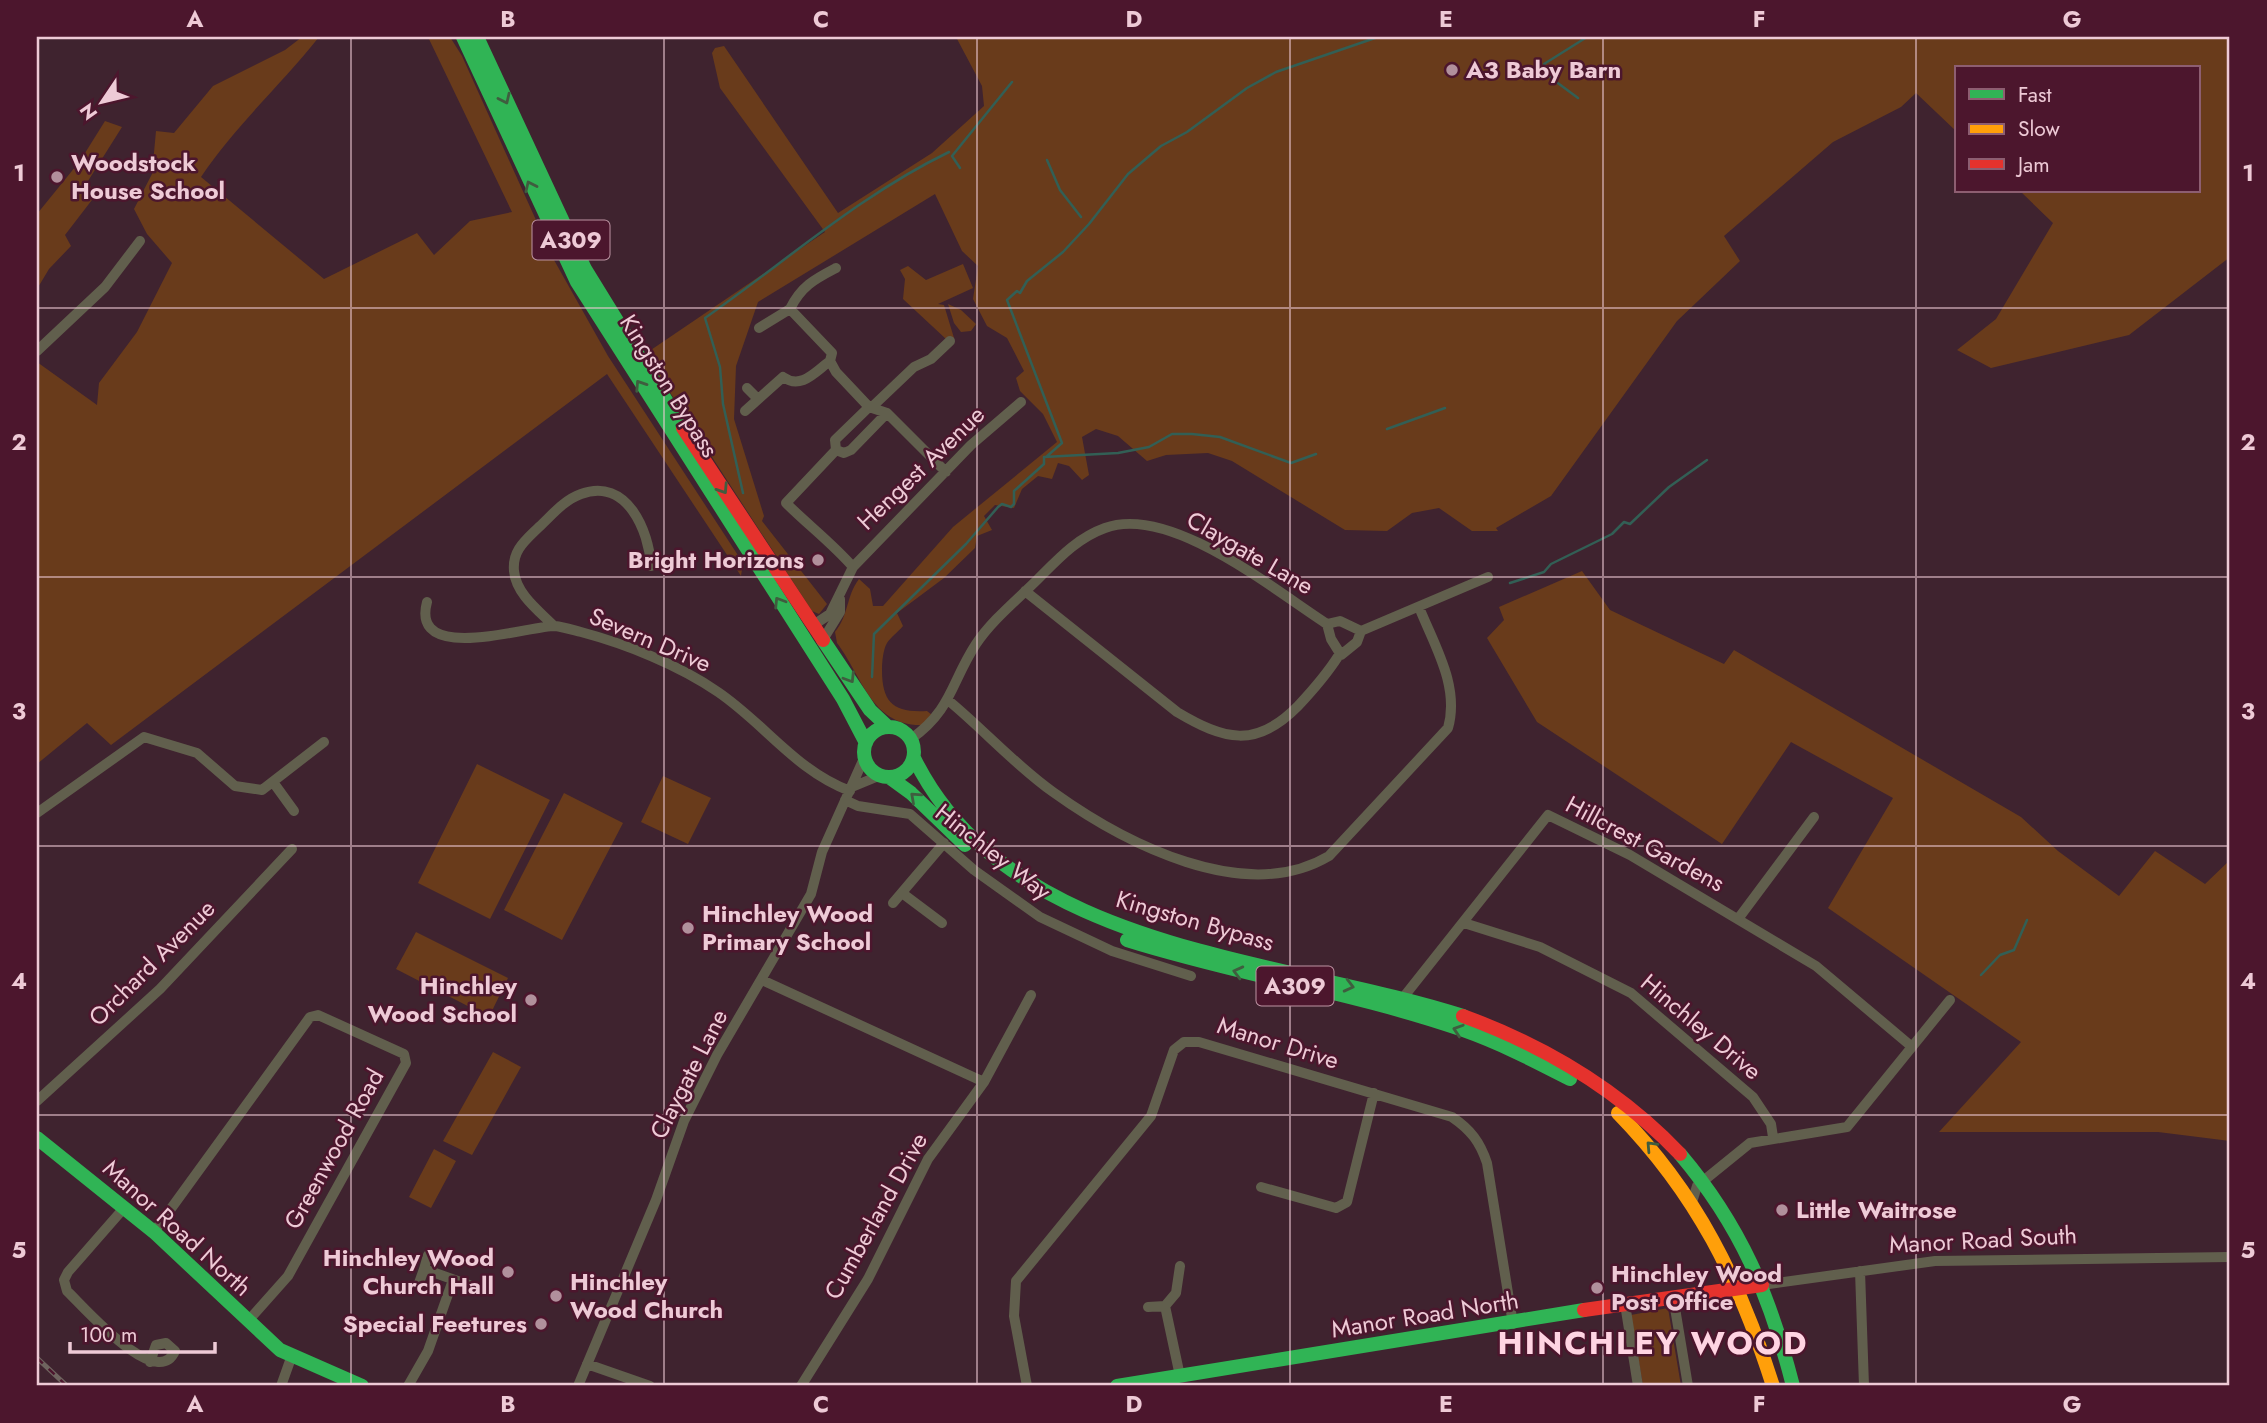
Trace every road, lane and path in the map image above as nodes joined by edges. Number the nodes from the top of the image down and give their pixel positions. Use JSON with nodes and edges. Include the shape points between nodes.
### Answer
{"nodes":[{"id":1,"x":463,"y":37,"type":"edge"},
{"id":2,"x":477,"y":37,"type":"edge"},
{"id":3,"x":139,"y":241,"type":"dead end"},
{"id":4,"x":836,"y":268,"type":"dead end"},
{"id":5,"x":790,"y":309,"type":"junction"},
{"id":6,"x":759,"y":328,"type":"dead end"},
{"id":7,"x":950,"y":341,"type":"dead end"},
{"id":8,"x":37,"y":351,"type":"edge"},
{"id":9,"x":830,"y":360,"type":"junction"},
{"id":10,"x":747,"y":388,"type":"dead end"},
{"id":11,"x":758,"y":399,"type":"junction"},
{"id":12,"x":1021,"y":402,"type":"dead end"},
{"id":13,"x":871,"y":407,"type":"junction"},
{"id":14,"x":745,"y":411,"type":"dead end"},
{"id":15,"x":887,"y":414,"type":"junction"},
{"id":16,"x":836,"y":450,"type":"junction"},
{"id":17,"x":946,"y":472,"type":"junction"},
{"id":18,"x":651,"y":566,"type":"dead end"},
{"id":19,"x":853,"y":567,"type":"junction"},
{"id":20,"x":1488,"y":577,"type":"dead end"},
{"id":21,"x":839,"y":591,"type":"junction"},
{"id":22,"x":1026,"y":591,"type":"junction"},
{"id":23,"x":427,"y":602,"type":"dead end"},
{"id":24,"x":1419,"y":607,"type":"junction"},
{"id":25,"x":814,"y":624,"type":"junction"},
{"id":26,"x":1327,"y":624,"type":"junction"},
{"id":27,"x":554,"y":626,"type":"junction"},
{"id":28,"x":1361,"y":631,"type":"junction"},
{"id":29,"x":824,"y":638,"type":"junction"},
{"id":30,"x":1339,"y":655,"type":"junction"},
{"id":31,"x":834,"y":685,"type":"junction"},
{"id":32,"x":949,"y":701,"type":"junction"},
{"id":33,"x":888,"y":727,"type":"junction"},
{"id":34,"x":911,"y":739,"type":"junction"},
{"id":35,"x":324,"y":742,"type":"dead end"},
{"id":36,"x":865,"y":749,"type":"junction"},
{"id":37,"x":914,"y":758,"type":"junction"},
{"id":38,"x":885,"y":776,"type":"junction"},
{"id":39,"x":273,"y":782,"type":"junction"},
{"id":40,"x":849,"y":793,"type":"junction"},
{"id":41,"x":294,"y":811,"type":"dead end"},
{"id":42,"x":37,"y":813,"type":"edge"},
{"id":43,"x":1814,"y":817,"type":"dead end"},
{"id":44,"x":944,"y":843,"type":"junction"},
{"id":45,"x":292,"y":849,"type":"dead end"},
{"id":46,"x":902,"y":893,"type":"junction"},
{"id":47,"x":893,"y":903,"type":"dead end"},
{"id":48,"x":1738,"y":919,"type":"junction"},
{"id":49,"x":942,"y":923,"type":"dead end"},
{"id":50,"x":1464,"y":923,"type":"junction"},
{"id":51,"x":1191,"y":976,"type":"dead end"},
{"id":52,"x":762,"y":979,"type":"junction"},
{"id":53,"x":1031,"y":995,"type":"dead end"},
{"id":54,"x":1402,"y":999,"type":"junction"},
{"id":55,"x":1950,"y":1000,"type":"dead end"},
{"id":56,"x":1911,"y":1046,"type":"junction"},
{"id":57,"x":984,"y":1082,"type":"junction"},
{"id":58,"x":1374,"y":1094,"type":"junction"},
{"id":59,"x":37,"y":1101,"type":"edge"},
{"id":60,"x":1773,"y":1137,"type":"junction"},
{"id":61,"x":37,"y":1139,"type":"edge"},
{"id":62,"x":1704,"y":1182,"type":"junction"},
{"id":63,"x":1261,"y":1187,"type":"dead end"},
{"id":64,"x":1693,"y":1199,"type":"junction"},
{"id":65,"x":124,"y":1208,"type":"junction"},
{"id":66,"x":154,"y":1232,"type":"junction"},
{"id":67,"x":428,"y":1255,"type":"dead end"},
{"id":68,"x":2230,"y":1257,"type":"edge"},
{"id":69,"x":1180,"y":1266,"type":"dead end"},
{"id":70,"x":424,"y":1269,"type":"junction"},
{"id":71,"x":1860,"y":1271,"type":"junction"},
{"id":72,"x":453,"y":1280,"type":"junction"},
{"id":73,"x":419,"y":1283,"type":"dead end"},
{"id":74,"x":469,"y":1285,"type":"dead end"},
{"id":75,"x":1762,"y":1285,"type":"junction"},
{"id":76,"x":1741,"y":1288,"type":"junction"},
{"id":77,"x":1673,"y":1296,"type":"junction"},
{"id":78,"x":1625,"y":1304,"type":"junction"},
{"id":79,"x":1166,"y":1306,"type":"junction"},
{"id":80,"x":1148,"y":1307,"type":"dead end"},
{"id":81,"x":248,"y":1321,"type":"junction"},
{"id":82,"x":1513,"y":1324,"type":"junction"},
{"id":83,"x":291,"y":1357,"type":"junction"},
{"id":84,"x":150,"y":1362,"type":"dead end"},
{"id":85,"x":587,"y":1364,"type":"junction"},
{"id":86,"x":1180,"y":1376,"type":"junction"},
{"id":87,"x":1140,"y":1384,"type":"edge"},
{"id":88,"x":281,"y":1386,"type":"edge"},
{"id":89,"x":362,"y":1386,"type":"edge"},
{"id":90,"x":408,"y":1386,"type":"edge"},
{"id":91,"x":578,"y":1386,"type":"edge"},
{"id":92,"x":650,"y":1386,"type":"edge"},
{"id":93,"x":801,"y":1386,"type":"edge"},
{"id":94,"x":1027,"y":1386,"type":"edge"},
{"id":95,"x":1117,"y":1386,"type":"edge"},
{"id":96,"x":1639,"y":1386,"type":"edge"},
{"id":97,"x":1688,"y":1386,"type":"edge"},
{"id":98,"x":1773,"y":1386,"type":"edge"},
{"id":99,"x":1793,"y":1386,"type":"edge"},
{"id":100,"x":1864,"y":1386,"type":"edge"}],
"edges":[{"from":31,"to":1,"type":"main road","name":"Kingston Bypass","number":"A309","one_way":true,"via":[[577,282]]},
{"from":2,"to":25,"type":"main road","name":"Kingston Bypass","number":"A309","one_way":true,"via":[[585,269]]},
{"from":3,"to":8,"type":"street","via":[[105,287]]},
{"from":4,"to":5,"type":"street","via":[[809,282]]},
{"from":5,"to":6,"type":"street"},
{"from":5,"to":9,"type":"street","via":[[832,353]]},
{"from":7,"to":13,"type":"street"},
{"from":9,"to":11,"type":"street","via":[[806,380],[796,383],[783,377]]},
{"from":9,"to":13,"type":"street"},
{"from":10,"to":11,"type":"street"},
{"from":11,"to":14,"type":"street"},
{"from":12,"to":17,"type":"street","name":"Hengest Avenue"},
{"from":13,"to":15,"type":"street"},
{"from":13,"to":16,"type":"street","via":[[835,440]]},
{"from":15,"to":16,"type":"street","via":[[851,450]]},
{"from":15,"to":17,"type":"street"},
{"from":16,"to":19,"type":"street","via":[[786,503]]},
{"from":17,"to":19,"type":"street","name":"Hengest Avenue"},
{"from":18,"to":27,"type":"street","via":[[650,545],[632,507],[615,495],[598,492],[567,501],[514,555],[513,573],[521,592]]},
{"from":19,"to":21,"type":"street","name":"Hengest Avenue"},
{"from":20,"to":24,"type":"street"},
{"from":21,"to":25,"type":"street","name":"Hengest Avenue","via":[[830,614]]},
{"from":21,"to":29,"type":"street","via":[[840,612]]},
{"from":22,"to":26,"type":"street","name":"Claygate Lane","via":[[1077,542],[1106,528],[1147,525],[1195,540]]},
{"from":22,"to":30,"type":"street","via":[[1177,712],[1230,736],[1269,731],[1286,719]]},
{"from":22,"to":32,"type":"street","name":"Claygate Lane","via":[[976,644]]},
{"from":23,"to":27,"type":"street","name":"Severn Drive","via":[[427,622],[436,632],[451,637]]},
{"from":24,"to":28,"type":"street"},
{"from":24,"to":32,"type":"street","via":[[1452,689],[1448,728],[1329,856],[1291,873],[1208,868],[1143,845],[1095,821],[1051,791]]},
{"from":25,"to":29,"type":"main road","name":"Kingston Bypass","number":"A309"},
{"from":25,"to":31,"type":"street","via":[[807,633]]},
{"from":26,"to":28,"type":"street","name":"Claygate Lane","via":[[1340,621]]},
{"from":26,"to":30,"type":"street","name":"Claygate Lane"},
{"from":27,"to":40,"type":"street","name":"Severn Drive","via":[[617,644],[718,692],[810,772]]},
{"from":28,"to":30,"type":"street","via":[[1357,642]]},
{"from":29,"to":33,"type":"main road","name":"Kingston Bypass","number":"A309","one_way":true,"via":[[870,710]]},
{"from":31,"to":36,"type":"main road","name":"Kingston Bypass","number":"A309"},
{"from":32,"to":34,"type":"street","name":"Claygate Lane"},
{"from":33,"to":34,"type":"main road","via":[[898,728]]},
{"from":33,"to":36,"type":"main road","via":[[878,729]]},
{"from":34,"to":37,"type":"main road"},
{"from":35,"to":39,"type":"street"},
{"from":36,"to":38,"type":"main road","via":[[869,767]]},
{"from":36,"to":40,"type":"street","name":"Claygate Lane"},
{"from":37,"to":38,"type":"main road","via":[[903,773]]},
{"from":37,"to":54,"type":"main road","name":"Kingston Bypass","number":"A309","one_way":true,"via":[[922,777],[962,827],[1000,860],[1069,904],[1117,925],[1191,947]]},
{"from":38,"to":40,"type":"street"},
{"from":64,"to":38,"type":"main road","name":"Kingston Bypass","number":"A309","one_way":true,"via":[[1666,1162],[1615,1111],[1543,1063],[1420,1017],[1201,963],[1113,935],[1010,881]]},
{"from":39,"to":41,"type":"street"},
{"from":39,"to":42,"type":"street","via":[[262,790],[235,786],[197,753],[144,737]]},
{"from":40,"to":44,"type":"street","name":"Hinchley Way","via":[[858,806],[910,814]]},
{"from":40,"to":52,"type":"street","name":"Claygate Lane","via":[[822,852],[811,894]]},
{"from":43,"to":48,"type":"street"},
{"from":44,"to":46,"type":"street"},
{"from":44,"to":51,"type":"street","name":"Hinchley Way","via":[[1040,917],[1112,951]]},
{"from":45,"to":59,"type":"street","name":"Orchard Avenue","via":[[160,989]]},
{"from":46,"to":47,"type":"street"},
{"from":46,"to":49,"type":"street"},
{"from":48,"to":50,"type":"street","name":"Hillcrest Gardens","via":[[1630,855],[1548,815]]},
{"from":48,"to":56,"type":"street","name":"Hillcrest Gardens","via":[[1816,966]]},
{"from":50,"to":54,"type":"street","name":"Hillcrest Gardens"},
{"from":50,"to":60,"type":"street","name":"Hinchley Drive","via":[[1539,947],[1631,993],[1754,1097],[1771,1124]]},
{"from":52,"to":57,"type":"street"},
{"from":52,"to":85,"type":"street","name":"Claygate Lane","via":[[684,1121]]},
{"from":53,"to":57,"type":"street","name":"Cumberland Drive"},
{"from":54,"to":62,"type":"main road","name":"Kingston Bypass","number":"A309","via":[[1510,1034],[1584,1073],[1649,1125]]},
{"from":55,"to":56,"type":"street"},
{"from":56,"to":60,"type":"street","via":[[1846,1127]]},
{"from":57,"to":93,"type":"street","name":"Cumberland Drive","via":[[928,1159],[868,1279]]},
{"from":58,"to":63,"type":"street","via":[[1347,1202],[1336,1208]]},
{"from":58,"to":82,"type":"street","name":"Manor Drive","via":[[1452,1117],[1480,1144]]},
{"from":58,"to":94,"type":"street","name":"Manor Drive","via":[[1199,1042],[1184,1042],[1174,1050],[1151,1115],[1016,1280],[1014,1316]]},
{"from":60,"to":62,"type":"street","via":[[1750,1143]]},
{"from":61,"to":65,"type":"main road","name":"Manor Road North"},
{"from":62,"to":64,"type":"street","via":[[1693,1192]]},
{"from":62,"to":75,"type":"main road","name":"Kingston Bypass","number":"A309","via":[[1731,1222]]},
{"from":62,"to":76,"type":"main road","via":[[1744,1271]]},
{"from":64,"to":76,"type":"main road","name":"Kingston Bypass","number":"A309"},
{"from":65,"to":66,"type":"main road","name":"Manor Road North"},
{"from":65,"to":84,"type":"street","via":[[64,1280],[67,1291],[133,1353]]},
{"from":66,"to":81,"type":"main road","name":"Manor Road North"},
{"from":66,"to":81,"type":"street","name":"Greenwood Road","via":[[310,1017],[318,1015],[404,1054],[406,1063],[288,1276]]},
{"from":67,"to":70,"type":"street"},
{"from":68,"to":71,"type":"street","name":"Manor Road South","via":[[2006,1258]]},
{"from":69,"to":79,"type":"street","via":[[1176,1293]]},
{"from":70,"to":72,"type":"street"},
{"from":70,"to":73,"type":"street"},
{"from":71,"to":75,"type":"street","name":"Manor Road South"},
{"from":71,"to":100,"type":"street"},
{"from":72,"to":74,"type":"street"},
{"from":72,"to":90,"type":"street","via":[[428,1351]]},
{"from":75,"to":76,"type":"main road","name":"Manor Road South"},
{"from":75,"to":98,"type":"main road","via":[[1755,1299],[1769,1346]]},
{"from":75,"to":99,"type":"main road","name":"Kingston Bypass","number":"A309"},
{"from":76,"to":77,"type":"main road","name":"Manor Road North"},
{"from":76,"to":98,"type":"main road","name":"Kingston Bypass","number":"A309"},
{"from":77,"to":78,"type":"main road","name":"Manor Road North"},
{"from":77,"to":97,"type":"street"},
{"from":78,"to":82,"type":"main road","name":"Manor Road North"},
{"from":78,"to":96,"type":"street"},
{"from":79,"to":80,"type":"street"},
{"from":79,"to":86,"type":"street"},
{"from":81,"to":83,"type":"main road","name":"Manor Road North"},
{"from":82,"to":86,"type":"main road","name":"Manor Road North"},
{"from":83,"to":88,"type":"street"},
{"from":83,"to":89,"type":"main road","name":"Manor Road North"},
{"from":85,"to":91,"type":"street","name":"Claygate Lane"},
{"from":85,"to":92,"type":"street"},
{"from":86,"to":87,"type":"main road","name":"Manor Road North"},
{"from":87,"to":95,"type":"main road","name":"Manor Road North"}]}
